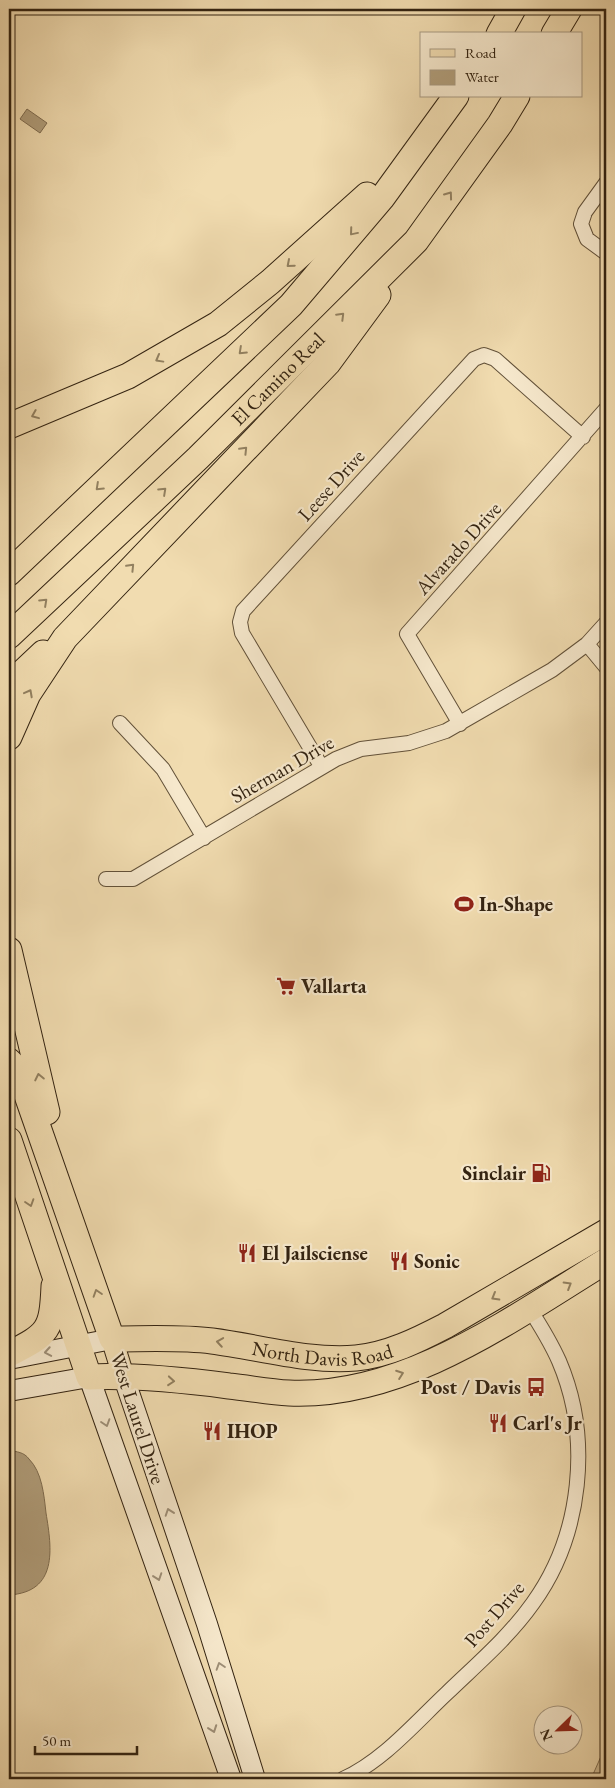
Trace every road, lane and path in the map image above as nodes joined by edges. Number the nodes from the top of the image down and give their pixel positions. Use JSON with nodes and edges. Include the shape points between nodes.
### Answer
{"nodes":[{"id":1,"x":513,"y":9,"type":"edge"},
{"id":2,"x":569,"y":9,"type":"edge"},
{"id":3,"x":500,"y":32,"type":"edge"},
{"id":4,"x":555,"y":32,"type":"edge"},
{"id":5,"x":455,"y":98,"type":"edge"},
{"id":6,"x":516,"y":98,"type":"edge"},
{"id":7,"x":439,"y":121,"type":"junction"},
{"id":8,"x":606,"y":183,"type":"edge"},
{"id":9,"x":416,"y":241,"type":"junction"},
{"id":10,"x":606,"y":253,"type":"edge"},
{"id":11,"x":606,"y":409,"type":"edge"},
{"id":12,"x":9,"y":426,"type":"edge"},
{"id":13,"x":583,"y":437,"type":"junction"},
{"id":14,"x":9,"y":573,"type":"edge"},
{"id":15,"x":97,"y":603,"type":"junction"},
{"id":16,"x":606,"y":623,"type":"edge"},
{"id":17,"x":9,"y":636,"type":"edge"},
{"id":18,"x":587,"y":644,"type":"junction"},
{"id":19,"x":606,"y":667,"type":"edge"},
{"id":20,"x":9,"y":685,"type":"edge"},
{"id":21,"x":120,"y":723,"type":"dead end"},
{"id":22,"x":460,"y":724,"type":"junction"},
{"id":23,"x":9,"y":737,"type":"edge"},
{"id":24,"x":321,"y":766,"type":"junction"},
{"id":25,"x":204,"y":838,"type":"junction"},
{"id":26,"x":106,"y":879,"type":"dead end"},
{"id":27,"x":9,"y":950,"type":"edge"},
{"id":28,"x":9,"y":1061,"type":"edge"},
{"id":29,"x":9,"y":1140,"type":"edge"},
{"id":30,"x":69,"y":1210,"type":"junction"},
{"id":31,"x":606,"y":1232,"type":"edge"},
{"id":32,"x":606,"y":1262,"type":"edge"},
{"id":33,"x":54,"y":1276,"type":"junction"},
{"id":34,"x":530,"y":1308,"type":"junction"},
{"id":35,"x":112,"y":1339,"type":"junction"},
{"id":36,"x":79,"y":1347,"type":"junction"},
{"id":37,"x":9,"y":1354,"type":"edge"},
{"id":38,"x":9,"y":1359,"type":"edge"},
{"id":39,"x":123,"y":1375,"type":"junction"},
{"id":40,"x":89,"y":1377,"type":"junction"},
{"id":41,"x":9,"y":1391,"type":"edge"},
{"id":42,"x":231,"y":1779,"type":"edge"},
{"id":43,"x":255,"y":1779,"type":"edge"},
{"id":44,"x":343,"y":1779,"type":"edge"}],
"edges":[{"from":1,"to":3,"type":"highway"},
{"from":2,"to":4,"type":"highway"},
{"from":5,"to":7,"type":"highway"},
{"from":9,"to":6,"type":"highway","name":"El Camino Real","one_way":true},
{"from":7,"to":12,"type":"highway","one_way":true,"via":[[359,203],[218,324],[128,376]]},
{"from":7,"to":14,"type":"highway","one_way":true,"via":[[382,198],[291,305]]},
{"from":8,"to":10,"type":"street","via":[[585,212],[581,224],[587,239]]},
{"from":15,"to":9,"type":"highway","one_way":true,"via":[[328,363]]},
{"from":17,"to":9,"type":"highway","name":"El Camino Real","one_way":true,"via":[[198,458]]},
{"from":11,"to":13,"type":"street","name":"Alvarado Drive"},
{"from":13,"to":22,"type":"street","name":"Alvarado Drive","via":[[407,634]]},
{"from":13,"to":24,"type":"street","name":"Leese Drive","via":[[495,359],[484,355],[474,359],[243,611],[242,633]]},
{"from":15,"to":20,"type":"highway"},
{"from":23,"to":15,"type":"highway","one_way":true,"via":[[42,670],[65,638]]},
{"from":16,"to":18,"type":"street","name":"Sherman Drive"},
{"from":18,"to":19,"type":"street"},
{"from":18,"to":22,"type":"street","name":"Sherman Drive","via":[[552,670]]},
{"from":21,"to":25,"type":"street","via":[[163,769]]},
{"from":22,"to":24,"type":"street","name":"Sherman Drive","via":[[422,740],[361,749]]},
{"from":24,"to":25,"type":"street","name":"Sherman Drive"},
{"from":25,"to":26,"type":"street","name":"Sherman Drive","via":[[133,879]]},
{"from":30,"to":27,"type":"highway","one_way":true},
{"from":28,"to":30,"type":"highway","name":"West Laurel Drive","via":[[23,1084]]},
{"from":29,"to":33,"type":"highway","name":"West Laurel Drive","one_way":true},
{"from":35,"to":30,"type":"highway","name":"West Laurel Drive","one_way":true},
{"from":31,"to":35,"type":"highway","name":"North Davis Road","one_way":true,"via":[[445,1326],[382,1353],[356,1358],[320,1358],[211,1341]]},
{"from":34,"to":32,"type":"highway","name":"North Davis Road","one_way":true},
{"from":33,"to":36,"type":"highway","name":"West Laurel Drive"},
{"from":33,"to":37,"type":"highway","via":[[49,1326],[40,1336]]},
{"from":39,"to":34,"type":"highway","name":"North Davis Road","one_way":true,"via":[[289,1393],[380,1382],[449,1354]]},
{"from":34,"to":44,"type":"street","name":"Post Drive","via":[[559,1362],[578,1440],[574,1502],[559,1556],[534,1602],[501,1641],[369,1764]]},
{"from":35,"to":36,"type":"street","name":"North Davis Road"},
{"from":35,"to":39,"type":"main road","name":"West Laurel Drive"},
{"from":36,"to":38,"type":"street","name":"North Davis Road","one_way":true},
{"from":36,"to":40,"type":"highway","name":"West Laurel Drive"},
{"from":39,"to":40,"type":"highway","name":"North Davis Road"},
{"from":43,"to":39,"type":"street","name":"West Laurel Drive","one_way":true,"via":[[207,1624]]},
{"from":40,"to":41,"type":"street","name":"North Davis Road"},
{"from":40,"to":42,"type":"street","name":"West Laurel Drive","one_way":true}]}
